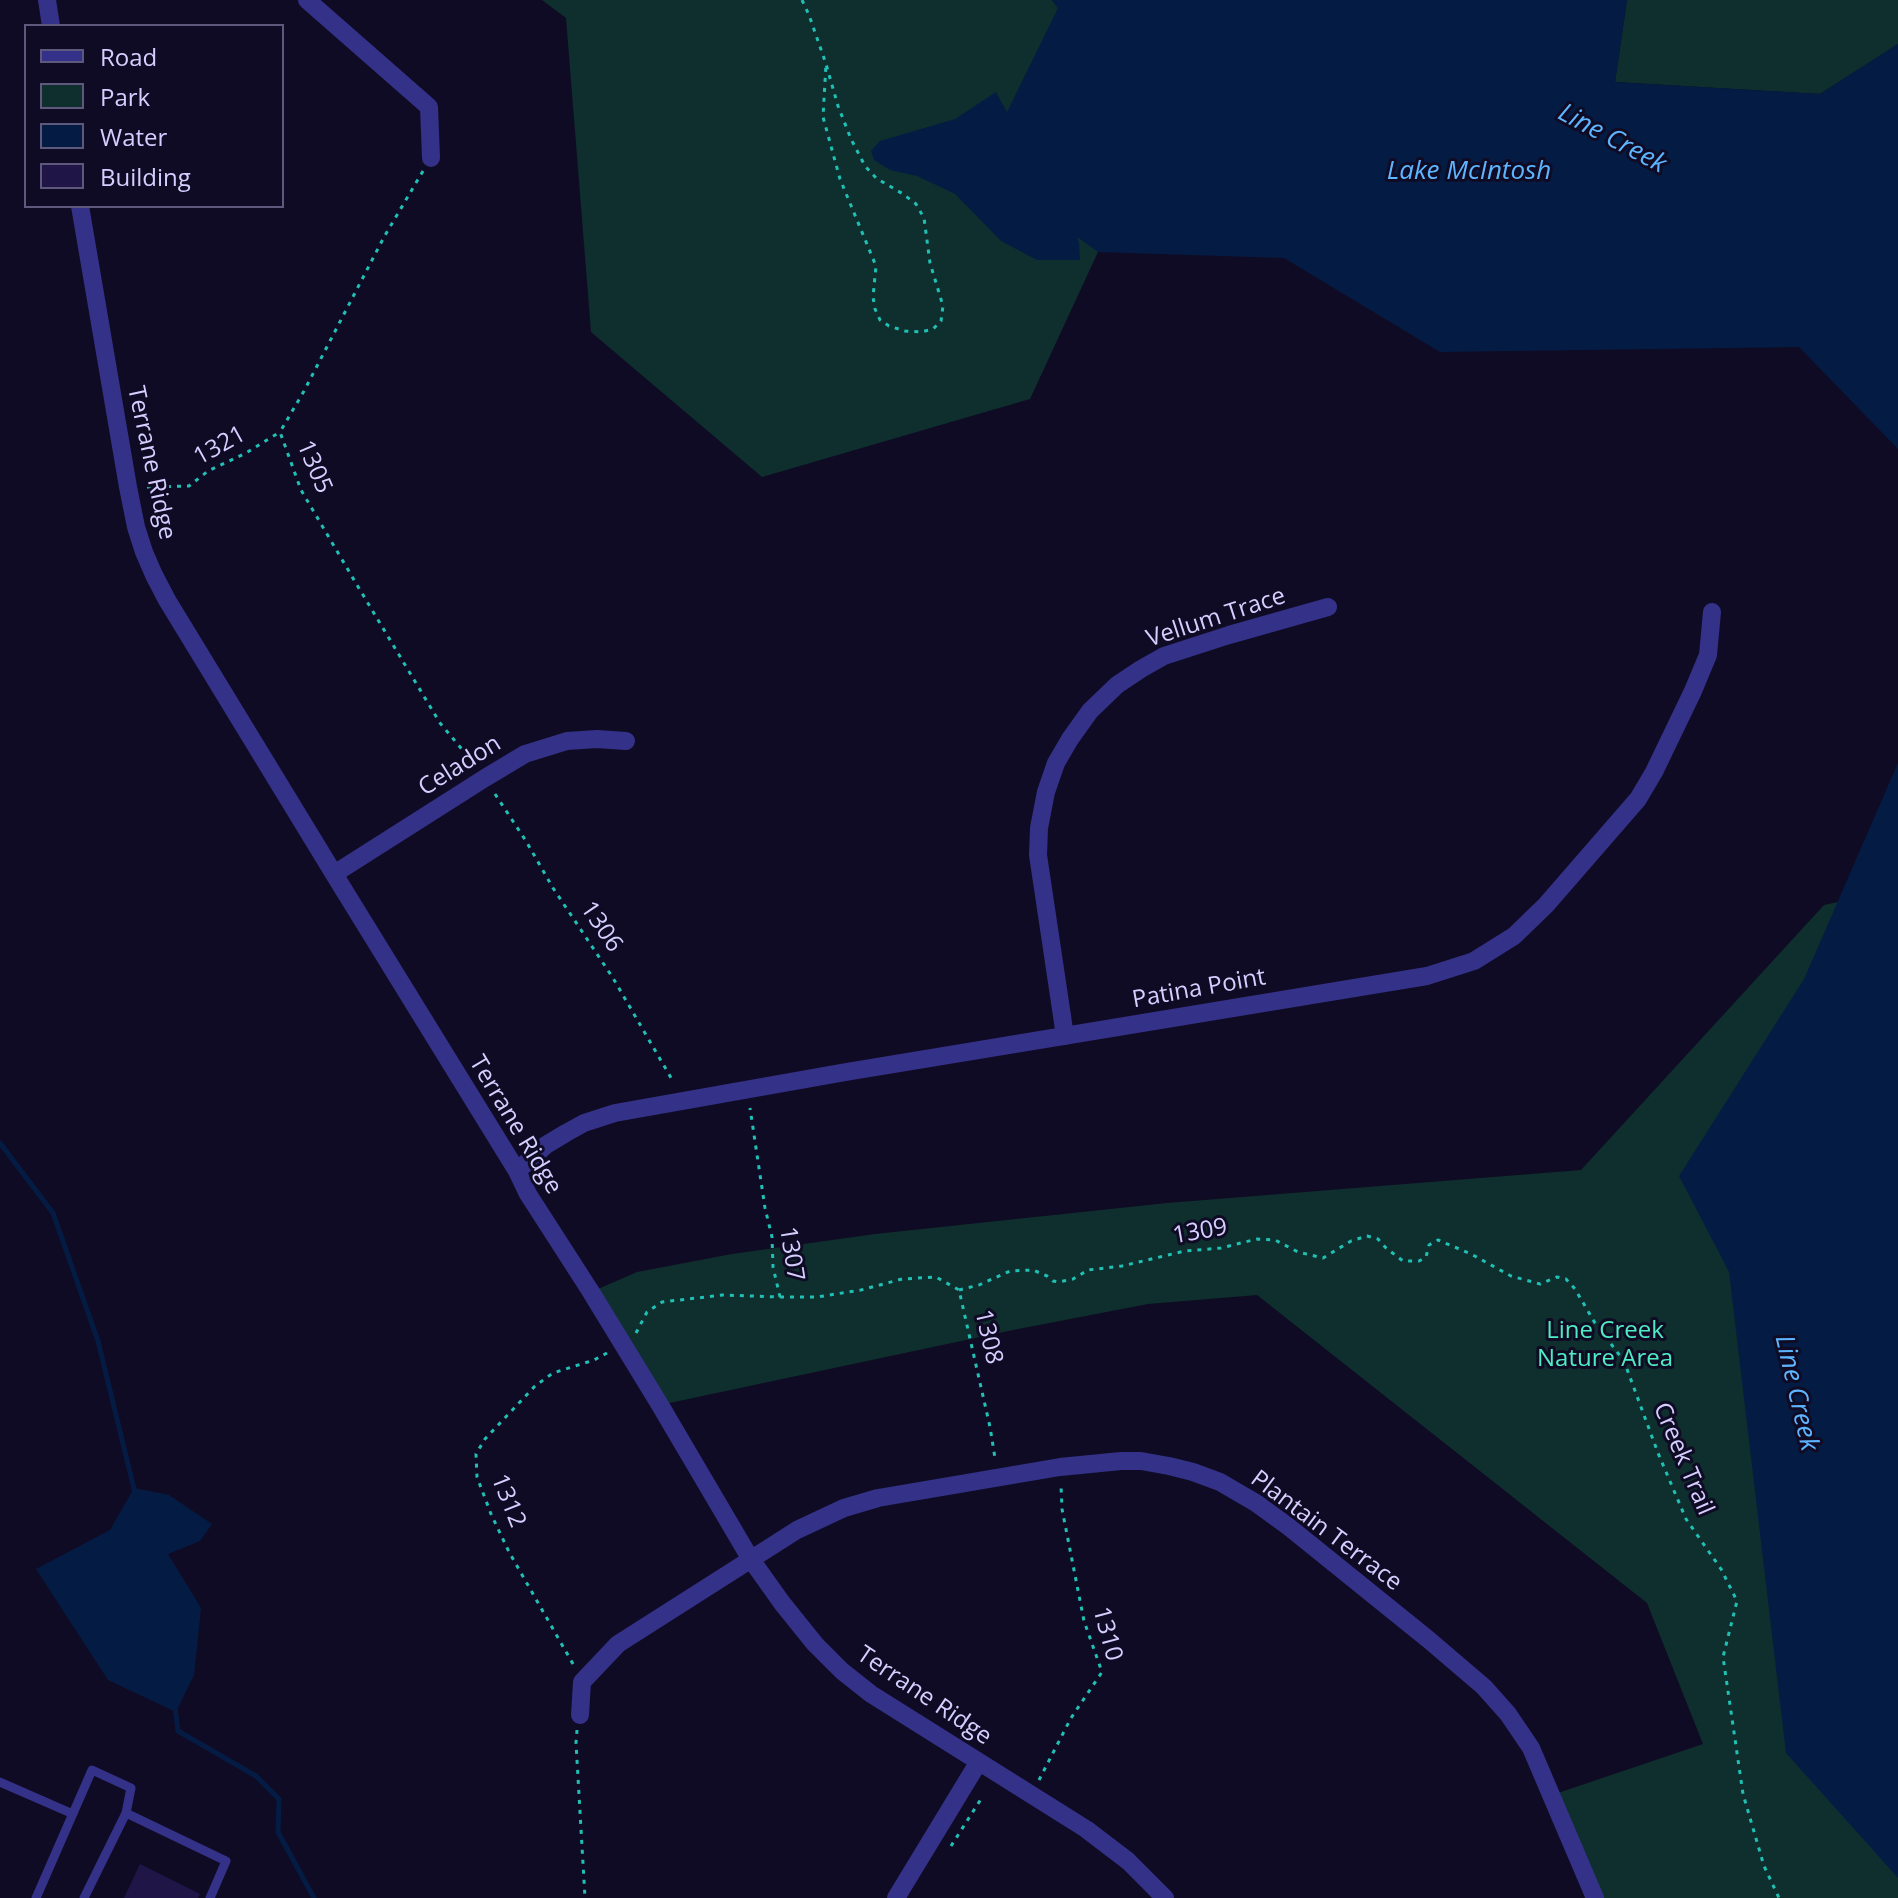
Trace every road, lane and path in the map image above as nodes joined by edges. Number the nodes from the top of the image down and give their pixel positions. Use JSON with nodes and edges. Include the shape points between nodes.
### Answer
{"nodes":[{"id":1,"x":47,"y":0,"type":"edge"},
{"id":2,"x":307,"y":0,"type":"edge"},
{"id":3,"x":802,"y":0,"type":"edge"},
{"id":4,"x":51,"y":24,"type":"edge"},
{"id":5,"x":826,"y":64,"type":"junction"},
{"id":6,"x":431,"y":158,"type":"joint"},
{"id":7,"x":80,"y":208,"type":"edge"},
{"id":8,"x":280,"y":432,"type":"junction"},
{"id":9,"x":128,"y":487,"type":"junction"},
{"id":10,"x":1328,"y":607,"type":"dead end"},
{"id":11,"x":1712,"y":612,"type":"dead end"},
{"id":12,"x":626,"y":741,"type":"dead end"},
{"id":13,"x":485,"y":778,"type":"junction"},
{"id":14,"x":334,"y":874,"type":"junction"},
{"id":15,"x":1065,"y":1036,"type":"junction"},
{"id":16,"x":748,"y":1089,"type":"junction"},
{"id":17,"x":681,"y":1100,"type":"junction"},
{"id":18,"x":517,"y":1171,"type":"junction"},
{"id":19,"x":1429,"y":1245,"type":"joint"},
{"id":20,"x":959,"y":1290,"type":"junction"},
{"id":21,"x":780,"y":1297,"type":"junction"},
{"id":22,"x":623,"y":1344,"type":"junction"},
{"id":23,"x":1060,"y":1467,"type":"junction"},
{"id":24,"x":1000,"y":1478,"type":"junction"},
{"id":25,"x":750,"y":1558,"type":"junction"},
{"id":26,"x":582,"y":1682,"type":"junction"},
{"id":27,"x":580,"y":1715,"type":"joint"},
{"id":28,"x":978,"y":1763,"type":"junction"},
{"id":29,"x":0,"y":1782,"type":"edge"},
{"id":30,"x":1031,"y":1794,"type":"junction"},
{"id":31,"x":126,"y":1813,"type":"junction"},
{"id":32,"x":73,"y":1814,"type":"junction"},
{"id":33,"x":36,"y":1898,"type":"edge"},
{"id":34,"x":84,"y":1898,"type":"edge"},
{"id":35,"x":210,"y":1898,"type":"edge"},
{"id":36,"x":585,"y":1898,"type":"edge"},
{"id":37,"x":896,"y":1898,"type":"edge"},
{"id":38,"x":1165,"y":1898,"type":"edge"},
{"id":39,"x":1595,"y":1898,"type":"edge"},
{"id":40,"x":1779,"y":1898,"type":"edge"}],
"edges":[{"from":1,"to":4,"type":"street"},
{"from":2,"to":6,"type":"street","via":[[429,107]]},
{"from":3,"to":5,"type":"path"},
{"from":5,"to":5,"type":"path","via":[[865,166],[916,204],[924,218],[943,306],[941,321],[933,329],[889,326],[875,309],[876,266],[840,179],[823,117]]},
{"from":6,"to":8,"type":"path","name":"1305"},
{"from":7,"to":9,"type":"street","name":"Terrane Ridge"},
{"from":8,"to":9,"type":"path","name":"1321","via":[[189,486]]},
{"from":8,"to":13,"type":"path","name":"1305","via":[[301,490],[357,585],[440,723]]},
{"from":9,"to":14,"type":"street","name":"Terrane Ridge","via":[[144,552],[160,588]]},
{"from":10,"to":15,"type":"street","name":"Vellum Trace","via":[[1164,656],[1117,685],[1070,739],[1046,792],[1038,842]]},
{"from":11,"to":15,"type":"street","name":"Patina Point","via":[[1708,655],[1638,799],[1514,936],[1474,961],[1427,976]]},
{"from":12,"to":13,"type":"street","name":"Celadon","via":[[567,741],[525,754]]},
{"from":13,"to":14,"type":"street","name":"Celadon"},
{"from":13,"to":17,"type":"path","name":"1306","via":[[613,978]]},
{"from":14,"to":18,"type":"street","name":"Terrane Ridge"},
{"from":15,"to":16,"type":"street","name":"Patina Point"},
{"from":16,"to":17,"type":"street","name":"Patina Point"},
{"from":16,"to":21,"type":"path","name":"1307"},
{"from":17,"to":18,"type":"street","name":"Patina Point","via":[[584,1123],[546,1145]]},
{"from":18,"to":22,"type":"street","name":"Terrane Ridge"},
{"from":19,"to":20,"type":"path","name":"1309","via":[[1426,1257],[1403,1261],[1367,1236],[1323,1258],[1275,1240],[1257,1239],[1088,1270],[1059,1282],[1033,1270],[1010,1271]]},
{"from":19,"to":40,"type":"path","name":"Creek Trail","via":[[1438,1240],[1511,1276],[1540,1284],[1566,1279],[1624,1361],[1686,1519],[1737,1601],[1723,1657],[1743,1794]]},
{"from":20,"to":21,"type":"path","name":"1308","via":[[936,1277],[817,1297]]},
{"from":20,"to":24,"type":"path","name":"1308"},
{"from":21,"to":22,"type":"path","name":"1307","via":[[723,1295],[662,1302],[647,1312],[634,1337]]},
{"from":22,"to":25,"type":"street","name":"Terrane Ridge"},
{"from":22,"to":26,"type":"path","name":"1312","via":[[535,1386],[476,1454],[477,1477],[491,1514]]},
{"from":23,"to":24,"type":"street","name":"Plantain Terrace"},
{"from":23,"to":30,"type":"path","name":"1310","via":[[1062,1509],[1081,1610],[1102,1672]]},
{"from":23,"to":39,"type":"street","name":"Plantain Terrace","via":[[1141,1461],[1193,1472],[1256,1503],[1312,1546],[1473,1678],[1508,1714],[1531,1748]]},
{"from":24,"to":25,"type":"street","name":"Plantain Terrace","via":[[844,1508]]},
{"from":25,"to":26,"type":"street","name":"Plantain Terrace","via":[[618,1644]]},
{"from":25,"to":28,"type":"street","name":"Terrane Ridge","via":[[798,1624],[842,1671]]},
{"from":26,"to":27,"type":"street"},
{"from":27,"to":36,"type":"path","via":[[576,1743]]},
{"from":28,"to":30,"type":"street","name":"Terrane Ridge"},
{"from":28,"to":37,"type":"street"},
{"from":29,"to":32,"type":"lane"},
{"from":30,"to":38,"type":"street","name":"Terrane Ridge","via":[[1128,1861]]},
{"from":31,"to":32,"type":"lane","via":[[131,1788],[92,1770]]},
{"from":31,"to":34,"type":"lane"},
{"from":31,"to":35,"type":"lane","via":[[226,1861]]},
{"from":32,"to":33,"type":"lane"}]}
